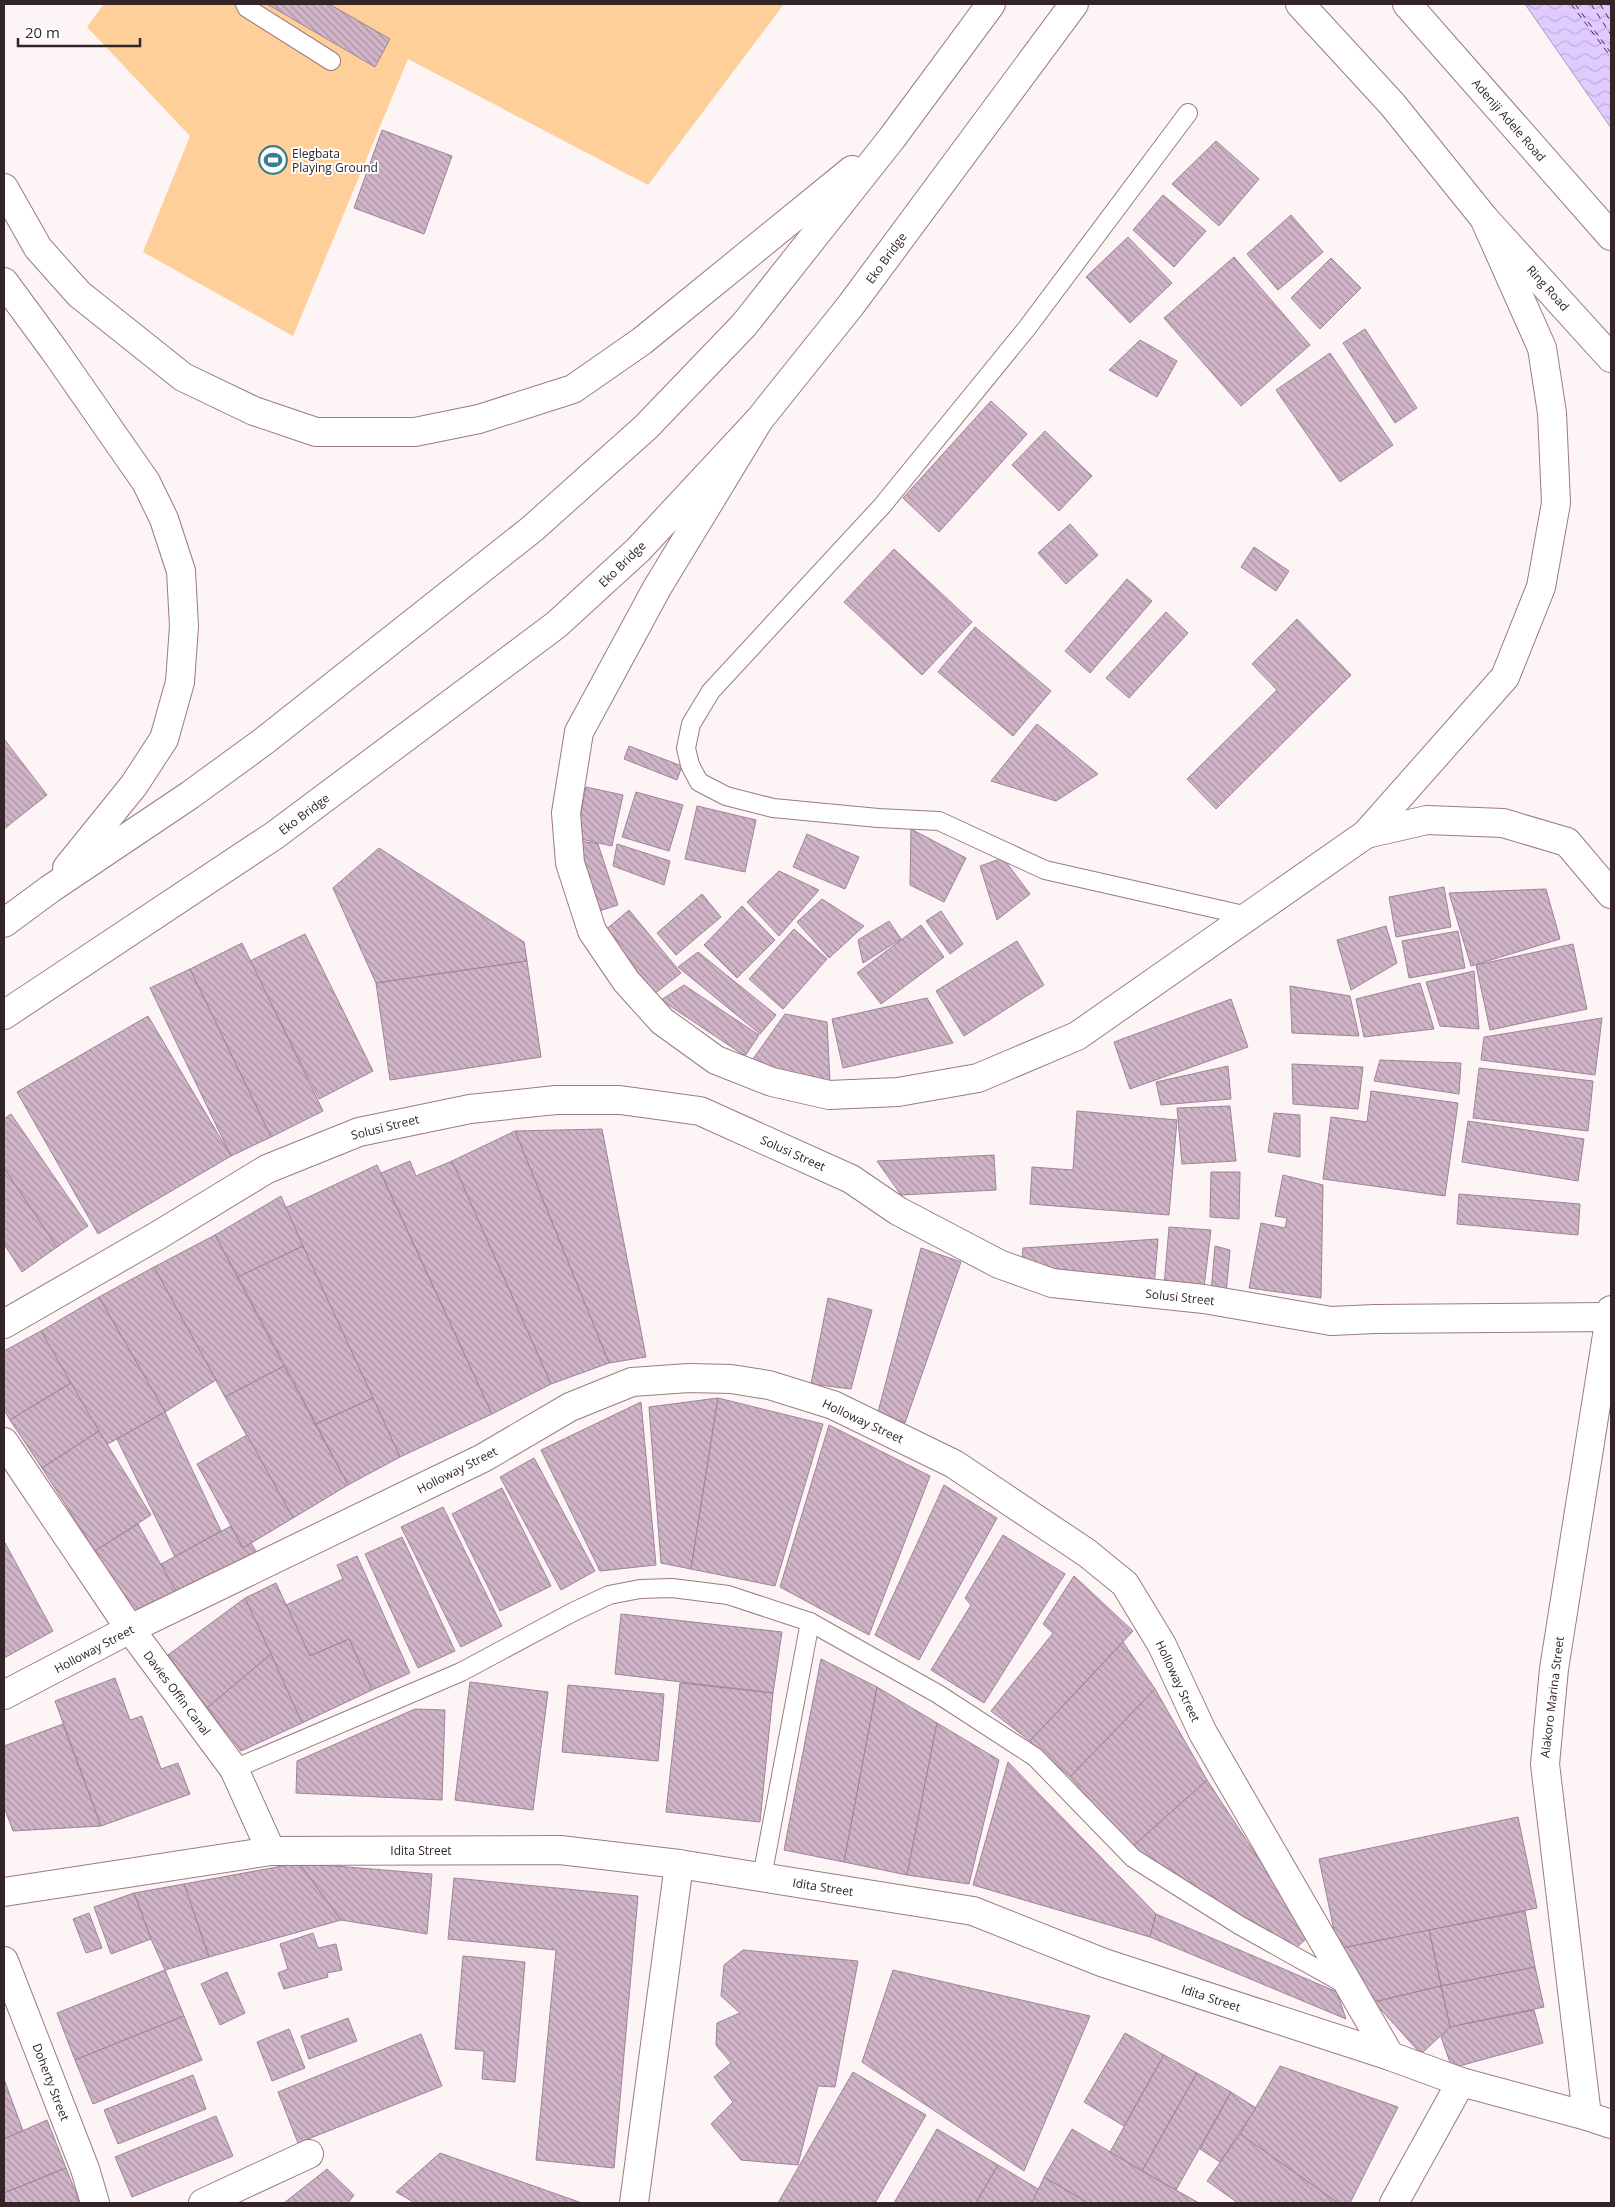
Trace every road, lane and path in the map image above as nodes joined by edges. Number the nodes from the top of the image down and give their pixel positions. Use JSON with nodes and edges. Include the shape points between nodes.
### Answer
{"nodes":[{"id":1,"x":245,"y":4,"type":"edge"},
{"id":2,"x":991,"y":4,"type":"edge"},
{"id":3,"x":1074,"y":4,"type":"edge"},
{"id":4,"x":1300,"y":4,"type":"edge"},
{"id":5,"x":1407,"y":4,"type":"edge"},
{"id":6,"x":331,"y":61,"type":"dead end"},
{"id":7,"x":1188,"y":113,"type":"dead end"},
{"id":8,"x":892,"y":138,"type":"junction"},
{"id":9,"x":4,"y":188,"type":"edge"},
{"id":10,"x":1484,"y":218,"type":"junction"},
{"id":11,"x":1611,"y":236,"type":"edge"},
{"id":12,"x":5,"y":284,"type":"edge"},
{"id":13,"x":1611,"y":358,"type":"edge"},
{"id":14,"x":759,"y":420,"type":"junction"},
{"id":15,"x":1366,"y":834,"type":"junction"},
{"id":16,"x":50,"y":889,"type":"junction"},
{"id":17,"x":1611,"y":894,"type":"edge"},
{"id":18,"x":1248,"y":916,"type":"junction"},
{"id":19,"x":4,"y":923,"type":"edge"},
{"id":20,"x":4,"y":1014,"type":"edge"},
{"id":21,"x":1610,"y":1314,"type":"edge"},
{"id":22,"x":4,"y":1324,"type":"edge"},
{"id":23,"x":4,"y":1442,"type":"edge"},
{"id":24,"x":810,"y":1622,"type":"junction"},
{"id":25,"x":130,"y":1629,"type":"junction"},
{"id":26,"x":4,"y":1695,"type":"edge"},
{"id":27,"x":234,"y":1769,"type":"junction"},
{"id":28,"x":271,"y":1851,"type":"junction"},
{"id":29,"x":679,"y":1864,"type":"junction"},
{"id":30,"x":762,"y":1878,"type":"junction"},
{"id":31,"x":4,"y":1892,"type":"edge"},
{"id":32,"x":4,"y":1961,"type":"edge"},
{"id":33,"x":1351,"y":1988,"type":"junction"},
{"id":34,"x":1390,"y":2056,"type":"junction"},
{"id":35,"x":1461,"y":2082,"type":"junction"},
{"id":36,"x":1599,"y":2120,"type":"edge"},
{"id":37,"x":309,"y":2154,"type":"dead end"},
{"id":38,"x":95,"y":2203,"type":"edge"},
{"id":39,"x":203,"y":2203,"type":"edge"},
{"id":40,"x":634,"y":2203,"type":"edge"},
{"id":41,"x":1394,"y":2203,"type":"edge"}],
"edges":[{"from":1,"to":6,"type":"lane"},
{"from":2,"to":8,"type":"main road"},
{"from":3,"to":14,"type":"main road","name":"Eko Bridge","via":[[851,305]]},
{"from":4,"to":10,"type":"main road","via":[[1392,104]]},
{"from":5,"to":11,"type":"main road","name":"Adeniji Adele Road"},
{"from":7,"to":18,"type":"lane","via":[[1027,328],[882,506],[711,691],[691,724],[686,748],[699,782],[726,796],[773,808],[939,821],[1045,870]]},
{"from":8,"to":9,"type":"main road","via":[[642,340],[573,389],[479,419],[415,432],[316,432],[254,411],[183,377],[79,294],[38,248]]},
{"from":8,"to":16,"type":"main road","via":[[744,325],[646,427],[554,510],[264,741]]},
{"from":10,"to":13,"type":"main road","name":"Ring Road"},
{"from":10,"to":15,"type":"main road","via":[[1542,348],[1545,366],[1552,413],[1556,503],[1541,587],[1505,677]]},
{"from":12,"to":16,"type":"main road","via":[[146,482],[164,519],[181,571],[184,626],[180,682],[164,739],[134,785]]},
{"from":14,"to":18,"type":"main road","via":[[657,588],[579,732],[566,813],[570,863],[592,931],[626,981],[662,1021],[716,1060],[772,1082],[830,1095],[898,1092],[978,1078],[1077,1036]]},
{"from":14,"to":20,"type":"main road","name":"Eko Bridge","via":[[638,550],[556,625],[275,835]]},
{"from":15,"to":17,"type":"main road","via":[[1427,820],[1503,823],[1567,842]]},
{"from":15,"to":18,"type":"main road"},
{"from":16,"to":19,"type":"main road"},
{"from":21,"to":22,"type":"main road","name":"Solusi Street","via":[[1331,1321],[1204,1299],[1052,1283],[999,1264],[898,1211],[851,1179],[700,1111],[620,1100],[556,1100],[470,1109],[359,1132],[267,1169]]},
{"from":21,"to":36,"type":"main road","name":"Alakoro Marina Street","via":[[1554,1669],[1545,1764]]},
{"from":23,"to":25,"type":"main road","name":"Davies Offin Canal"},
{"from":24,"to":27,"type":"lane","via":[[728,1595],[672,1588],[640,1589],[609,1595],[461,1672]]},
{"from":24,"to":30,"type":"lane"},
{"from":24,"to":33,"type":"lane","via":[[938,1694],[1035,1757],[1133,1858],[1239,1925]]},
{"from":25,"to":26,"type":"main road","name":"Holloway Street"},
{"from":25,"to":27,"type":"main road","name":"Davies Offin Canal"},
{"from":25,"to":33,"type":"main road","name":"Holloway Street","via":[[483,1458],[570,1407],[632,1382],[689,1378],[731,1379],[769,1385],[833,1405],[954,1464],[1087,1553],[1125,1584],[1162,1645],[1203,1734]]},
{"from":27,"to":28,"type":"main road","name":"Davies Offin Canal"},
{"from":28,"to":29,"type":"main road","name":"Idita Street","via":[[560,1850]]},
{"from":28,"to":31,"type":"main road","name":"Idita Street"},
{"from":29,"to":30,"type":"main road","name":"Idita Street"},
{"from":29,"to":40,"type":"main road"},
{"from":30,"to":34,"type":"main road","name":"Idita Street","via":[[974,1911],[1104,1963]]},
{"from":32,"to":38,"type":"main road","name":"Doherty Street","via":[[85,2169]]},
{"from":33,"to":34,"type":"main road","name":"Holloway Street"},
{"from":34,"to":35,"type":"main road","name":"Idita Street"},
{"from":35,"to":36,"type":"main road","name":"Idita Street"},
{"from":35,"to":41,"type":"main road"},
{"from":37,"to":39,"type":"main road"}]}
